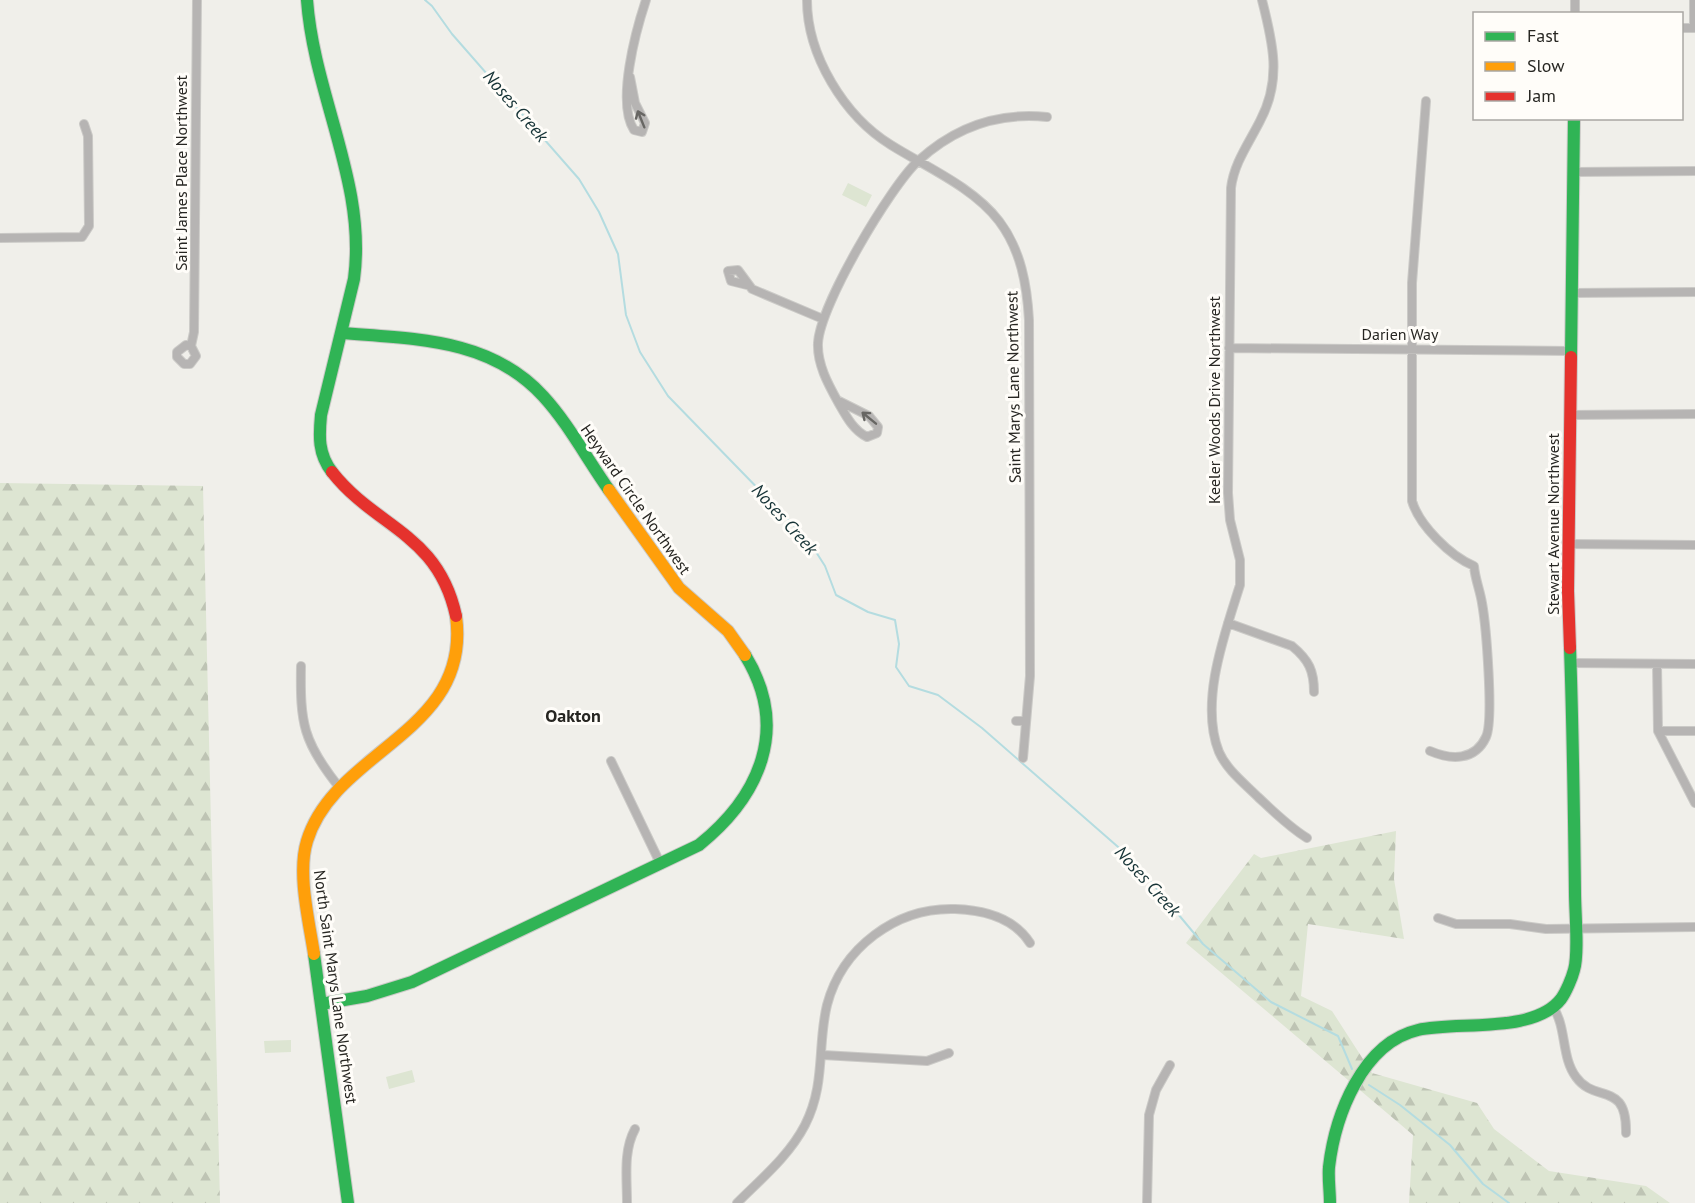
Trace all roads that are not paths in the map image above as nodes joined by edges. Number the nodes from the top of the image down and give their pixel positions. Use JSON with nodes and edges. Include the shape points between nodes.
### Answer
{"nodes":[{"id":1,"x":197,"y":0,"type":"edge"},
{"id":2,"x":307,"y":0,"type":"edge"},
{"id":3,"x":646,"y":0,"type":"edge"},
{"id":4,"x":807,"y":0,"type":"edge"},
{"id":5,"x":1262,"y":0,"type":"edge"},
{"id":6,"x":1694,"y":0,"type":"edge"},
{"id":7,"x":1694,"y":28,"type":"edge"},
{"id":8,"x":630,"y":78,"type":"junction"},
{"id":9,"x":1426,"y":101,"type":"dead end"},
{"id":10,"x":1047,"y":117,"type":"dead end"},
{"id":11,"x":1574,"y":120,"type":"edge"},
{"id":12,"x":84,"y":124,"type":"dead end"},
{"id":13,"x":918,"y":161,"type":"junction"},
{"id":14,"x":1695,"y":171,"type":"edge"},
{"id":15,"x":1574,"y":172,"type":"junction"},
{"id":16,"x":0,"y":238,"type":"edge"},
{"id":17,"x":747,"y":285,"type":"dead end"},
{"id":18,"x":1695,"y":292,"type":"edge"},
{"id":19,"x":1572,"y":293,"type":"junction"},
{"id":20,"x":823,"y":320,"type":"junction"},
{"id":21,"x":342,"y":333,"type":"junction"},
{"id":22,"x":191,"y":346,"type":"dead end"},
{"id":23,"x":1229,"y":348,"type":"junction"},
{"id":24,"x":1412,"y":349,"type":"junction"},
{"id":25,"x":1571,"y":351,"type":"junction"},
{"id":26,"x":837,"y":400,"type":"junction"},
{"id":27,"x":1695,"y":414,"type":"edge"},
{"id":28,"x":1569,"y":415,"type":"junction"},
{"id":29,"x":1568,"y":544,"type":"junction"},
{"id":30,"x":1695,"y":545,"type":"edge"},
{"id":31,"x":1228,"y":623,"type":"junction"},
{"id":32,"x":1571,"y":663,"type":"junction"},
{"id":33,"x":1657,"y":663,"type":"junction"},
{"id":34,"x":1695,"y":664,"type":"edge"},
{"id":35,"x":301,"y":666,"type":"dead end"},
{"id":36,"x":1314,"y":692,"type":"dead end"},
{"id":37,"x":1016,"y":721,"type":"dead end"},
{"id":38,"x":1026,"y":722,"type":"junction"},
{"id":39,"x":1658,"y":731,"type":"junction"},
{"id":40,"x":1695,"y":731,"type":"edge"},
{"id":41,"x":1430,"y":751,"type":"dead end"},
{"id":42,"x":1023,"y":758,"type":"dead end"},
{"id":43,"x":611,"y":761,"type":"dead end"},
{"id":44,"x":339,"y":787,"type":"junction"},
{"id":45,"x":1695,"y":803,"type":"edge"},
{"id":46,"x":1307,"y":838,"type":"dead end"},
{"id":47,"x":661,"y":865,"type":"junction"},
{"id":48,"x":1438,"y":918,"type":"dead end"},
{"id":49,"x":1695,"y":927,"type":"edge"},
{"id":50,"x":1575,"y":929,"type":"junction"},
{"id":51,"x":1030,"y":943,"type":"dead end"},
{"id":52,"x":321,"y":1004,"type":"junction"},
{"id":53,"x":1553,"y":1007,"type":"junction"},
{"id":54,"x":949,"y":1053,"type":"dead end"},
{"id":55,"x":823,"y":1055,"type":"junction"},
{"id":56,"x":1170,"y":1065,"type":"dead end"},
{"id":57,"x":635,"y":1129,"type":"dead end"},
{"id":58,"x":1626,"y":1133,"type":"dead end"},
{"id":59,"x":348,"y":1203,"type":"edge"},
{"id":60,"x":627,"y":1203,"type":"edge"},
{"id":61,"x":736,"y":1203,"type":"edge"},
{"id":62,"x":1147,"y":1203,"type":"edge"},
{"id":63,"x":1330,"y":1203,"type":"edge"}],
"edges":[{"from":1,"to":22,"type":"street","name":"Saint James Place Northwest"},
{"from":2,"to":21,"type":"street","name":"North Saint Marys Lane Northwest","via":[[313,52],[350,181],[356,222],[355,275]]},
{"from":3,"to":8,"type":"street"},
{"from":4,"to":13,"type":"street","name":"Saint Marys Lane Northwest","via":[[816,49],[843,98],[868,128]]},
{"from":5,"to":23,"type":"street","name":"Keeler Woods Drive Northwest","via":[[1273,43],[1275,73],[1265,112],[1232,177]]},
{"from":6,"to":7,"type":"street"},
{"from":8,"to":8,"type":"street","one_way":true,"via":[[626,112],[634,130],[642,132],[645,123],[635,103]]},
{"from":9,"to":24,"type":"street","via":[[1412,283]]},
{"from":10,"to":13,"type":"street","via":[[1017,115],[982,122],[951,137]]},
{"from":11,"to":15,"type":"street","name":"Stewart Avenue Northwest"},
{"from":12,"to":16,"type":"street","via":[[88,131],[89,226],[85,235]]},
{"from":13,"to":20,"type":"street","via":[[861,245]]},
{"from":13,"to":38,"type":"street","name":"Saint Marys Lane Northwest","via":[[996,217],[1014,247],[1026,284],[1030,597]]},
{"from":14,"to":15,"type":"street"},
{"from":15,"to":19,"type":"street","name":"Stewart Avenue Northwest"},
{"from":17,"to":20,"type":"street"},
{"from":18,"to":19,"type":"street"},
{"from":19,"to":25,"type":"street","name":"Stewart Avenue Northwest"},
{"from":20,"to":26,"type":"street","via":[[819,358]]},
{"from":21,"to":44,"type":"street","name":"North Saint Marys Lane Northwest","via":[[320,420],[319,444],[324,461],[341,483],[415,541],[433,560],[451,593],[457,627],[452,671],[429,713]]},
{"from":21,"to":47,"type":"street","name":"Heyward Circle Northwest","via":[[460,345],[514,368],[544,397],[675,584],[721,624],[744,651],[760,684],[765,712],[760,771],[747,798],[719,831]]},
{"from":23,"to":24,"type":"street","name":"Darien Way"},
{"from":23,"to":31,"type":"street","name":"Keeler Woods Drive Northwest","via":[[1228,510],[1241,572]]},
{"from":24,"to":25,"type":"street","name":"Darien Way"},
{"from":24,"to":41,"type":"street","via":[[1412,501],[1424,525],[1464,562],[1474,566],[1483,605],[1489,723],[1483,743],[1466,756],[1443,757]]},
{"from":25,"to":28,"type":"street","name":"Stewart Avenue Northwest"},
{"from":26,"to":26,"type":"street","one_way":true,"via":[[861,434],[867,437],[877,433],[878,427],[869,416]]},
{"from":27,"to":28,"type":"street"},
{"from":28,"to":29,"type":"street","name":"Stewart Avenue Northwest"},
{"from":29,"to":30,"type":"street"},
{"from":29,"to":32,"type":"street","name":"Stewart Avenue Northwest"},
{"from":31,"to":36,"type":"street","via":[[1292,646],[1312,668]]},
{"from":31,"to":46,"type":"street","name":"Keeler Woods Drive Northwest","via":[[1215,669],[1214,724],[1220,752],[1232,772],[1293,830]]},
{"from":32,"to":33,"type":"street"},
{"from":32,"to":50,"type":"street","name":"Stewart Avenue Northwest"},
{"from":33,"to":34,"type":"street"},
{"from":33,"to":39,"type":"street"},
{"from":35,"to":44,"type":"street","via":[[302,718],[307,739]]},
{"from":37,"to":38,"type":"street"},
{"from":38,"to":42,"type":"street","name":"Saint Marys Lane Northwest"},
{"from":39,"to":40,"type":"street"},
{"from":39,"to":45,"type":"street"},
{"from":43,"to":47,"type":"street"},
{"from":44,"to":52,"type":"street","name":"North Saint Marys Lane Northwest","via":[[314,821],[303,861]]},
{"from":47,"to":52,"type":"street","name":"Heyward Circle Northwest","via":[[412,982],[367,996]]},
{"from":48,"to":50,"type":"street","via":[[1456,924]]},
{"from":49,"to":50,"type":"street"},
{"from":50,"to":53,"type":"street","name":"Stewart Avenue Northwest","via":[[1573,975]]},
{"from":51,"to":55,"type":"street","via":[[1011,922],[969,910],[926,912],[887,927],[859,948],[837,979],[827,1005]]},
{"from":52,"to":59,"type":"street","name":"North Saint Marys Lane Northwest"},
{"from":53,"to":58,"type":"street","via":[[1573,1074],[1580,1082],[1621,1104]]},
{"from":53,"to":63,"type":"street","via":[[1527,1019],[1417,1030],[1381,1050],[1358,1076],[1346,1105],[1330,1159]]},
{"from":54,"to":55,"type":"street","via":[[927,1061]]},
{"from":55,"to":61,"type":"street","via":[[814,1104],[798,1137]]},
{"from":56,"to":62,"type":"street","via":[[1150,1111]]},
{"from":57,"to":60,"type":"street","via":[[626,1161]]}]}
